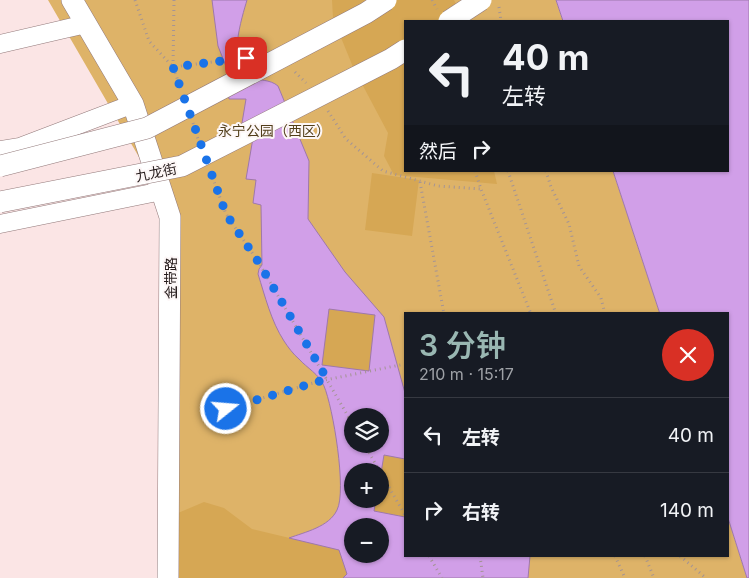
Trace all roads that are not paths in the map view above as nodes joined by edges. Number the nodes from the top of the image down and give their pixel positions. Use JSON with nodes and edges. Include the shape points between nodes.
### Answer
{"nodes":[{"id":1,"x":72,"y":0,"type":"edge"},
{"id":2,"x":386,"y":0,"type":"edge"},
{"id":3,"x":481,"y":0,"type":"edge"},
{"id":4,"x":451,"y":20,"type":"edge"},
{"id":5,"x":86,"y":24,"type":"junction"},
{"id":6,"x":0,"y":44,"type":"edge"},
{"id":7,"x":404,"y":51,"type":"edge"},
{"id":8,"x":133,"y":104,"type":"junction"},
{"id":9,"x":0,"y":150,"type":"edge"},
{"id":10,"x":0,"y":166,"type":"edge"},
{"id":11,"x":162,"y":191,"type":"junction"},
{"id":12,"x":0,"y":202,"type":"edge"},
{"id":13,"x":0,"y":224,"type":"edge"},
{"id":14,"x":168,"y":578,"type":"edge"}],
"edges":[{"from":1,"to":5,"type":"main road","name":"金带路"},
{"from":2,"to":10,"type":"main road","bridge":true,"via":[[147,128]]},
{"from":3,"to":4,"type":"main road","bridge":true},
{"from":5,"to":6,"type":"street"},
{"from":5,"to":8,"type":"main road","name":"金带路"},
{"from":7,"to":12,"type":"main road","name":"九龙街","bridge":true,"via":[[182,166]]},
{"from":8,"to":9,"type":"street","via":[[20,147]]},
{"from":8,"to":11,"type":"main road","name":"金带路"},
{"from":11,"to":13,"type":"street","name":"九龙街"},
{"from":11,"to":14,"type":"main road","name":"金带路","via":[[170,217]]}]}
